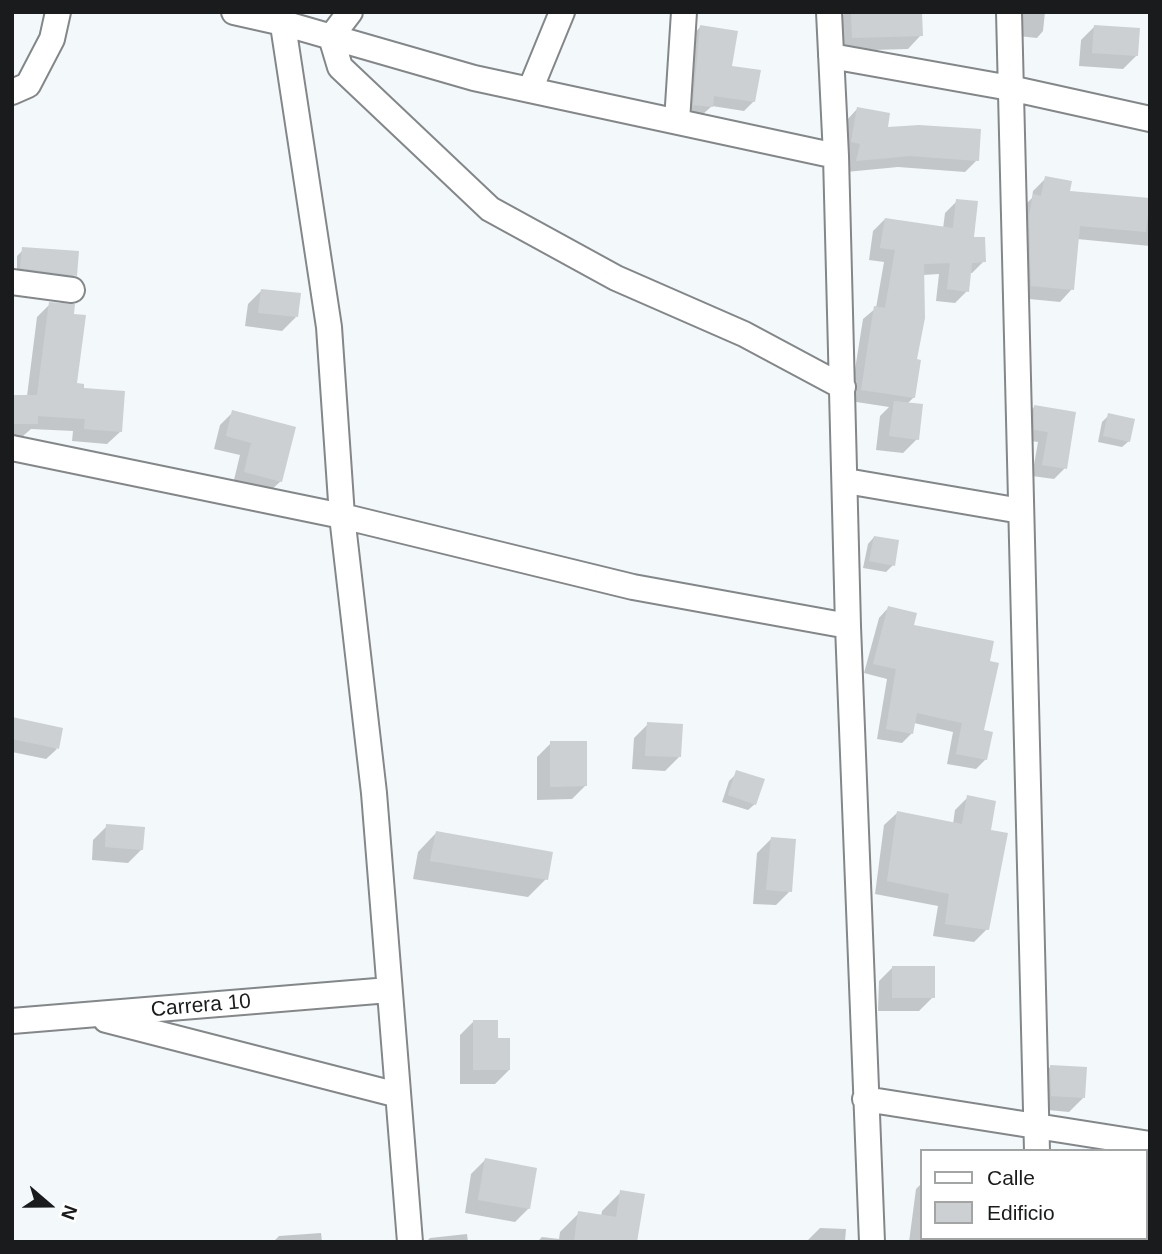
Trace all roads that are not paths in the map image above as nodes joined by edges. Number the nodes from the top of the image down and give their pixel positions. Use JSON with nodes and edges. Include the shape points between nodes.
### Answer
{"nodes":[{"id":1,"x":58,"y":12,"type":"edge"},
{"id":2,"x":234,"y":12,"type":"edge"},
{"id":3,"x":350,"y":12,"type":"edge"},
{"id":4,"x":562,"y":12,"type":"edge"},
{"id":5,"x":684,"y":12,"type":"edge"},
{"id":6,"x":829,"y":12,"type":"edge"},
{"id":7,"x":1009,"y":12,"type":"edge"},
{"id":8,"x":282,"y":18,"type":"edge"},
{"id":9,"x":331,"y":37,"type":"junction"},
{"id":10,"x":831,"y":56,"type":"junction"},
{"id":11,"x":20,"y":88,"type":"edge"},
{"id":12,"x":1010,"y":88,"type":"junction"},
{"id":13,"x":530,"y":90,"type":"junction"},
{"id":14,"x":1150,"y":119,"type":"edge"},
{"id":15,"x":677,"y":121,"type":"junction"},
{"id":16,"x":836,"y":156,"type":"junction"},
{"id":17,"x":12,"y":282,"type":"edge"},
{"id":18,"x":72,"y":290,"type":"dead end"},
{"id":19,"x":843,"y":387,"type":"junction"},
{"id":20,"x":12,"y":447,"type":"edge"},
{"id":21,"x":846,"y":481,"type":"junction"},
{"id":22,"x":1021,"y":511,"type":"junction"},
{"id":23,"x":342,"y":516,"type":"junction"},
{"id":24,"x":848,"y":626,"type":"junction"},
{"id":25,"x":389,"y":990,"type":"junction"},
{"id":26,"x":88,"y":1016,"type":"junction"},
{"id":27,"x":12,"y":1021,"type":"edge"},
{"id":28,"x":398,"y":1095,"type":"junction"},
{"id":29,"x":865,"y":1099,"type":"junction"},
{"id":30,"x":1037,"y":1125,"type":"junction"},
{"id":31,"x":1150,"y":1144,"type":"edge"},
{"id":32,"x":1037,"y":1149,"type":"edge"},
{"id":33,"x":410,"y":1242,"type":"edge"},
{"id":34,"x":872,"y":1242,"type":"edge"}],
"edges":[{"from":1,"to":11,"type":"street","via":[[52,39]]},
{"from":2,"to":8,"type":"street"},
{"from":3,"to":9,"type":"street"},
{"from":4,"to":13,"type":"street"},
{"from":5,"to":15,"type":"street"},
{"from":6,"to":10,"type":"street"},
{"from":7,"to":12,"type":"street"},
{"from":8,"to":9,"type":"street"},
{"from":8,"to":23,"type":"street","via":[[330,327]]},
{"from":9,"to":13,"type":"street"},
{"from":9,"to":19,"type":"street","via":[[341,67],[490,209],[616,278],[744,334]]},
{"from":10,"to":12,"type":"street"},
{"from":10,"to":16,"type":"street"},
{"from":12,"to":14,"type":"street"},
{"from":12,"to":22,"type":"street"},
{"from":13,"to":15,"type":"street"},
{"from":15,"to":16,"type":"street"},
{"from":16,"to":19,"type":"street"},
{"from":17,"to":18,"type":"street"},
{"from":19,"to":21,"type":"street"},
{"from":20,"to":23,"type":"street"},
{"from":21,"to":22,"type":"street"},
{"from":21,"to":24,"type":"street"},
{"from":22,"to":30,"type":"street"},
{"from":23,"to":24,"type":"street","via":[[633,587]]},
{"from":23,"to":25,"type":"street","via":[[374,793]]},
{"from":24,"to":29,"type":"street"},
{"from":25,"to":26,"type":"street","name":"Carrera 10"},
{"from":25,"to":28,"type":"street"},
{"from":26,"to":27,"type":"street","name":"Carrera 10"},
{"from":26,"to":28,"type":"street"},
{"from":28,"to":33,"type":"street"},
{"from":29,"to":30,"type":"street"},
{"from":29,"to":34,"type":"street"},
{"from":30,"to":31,"type":"street"},
{"from":30,"to":32,"type":"street"}]}
